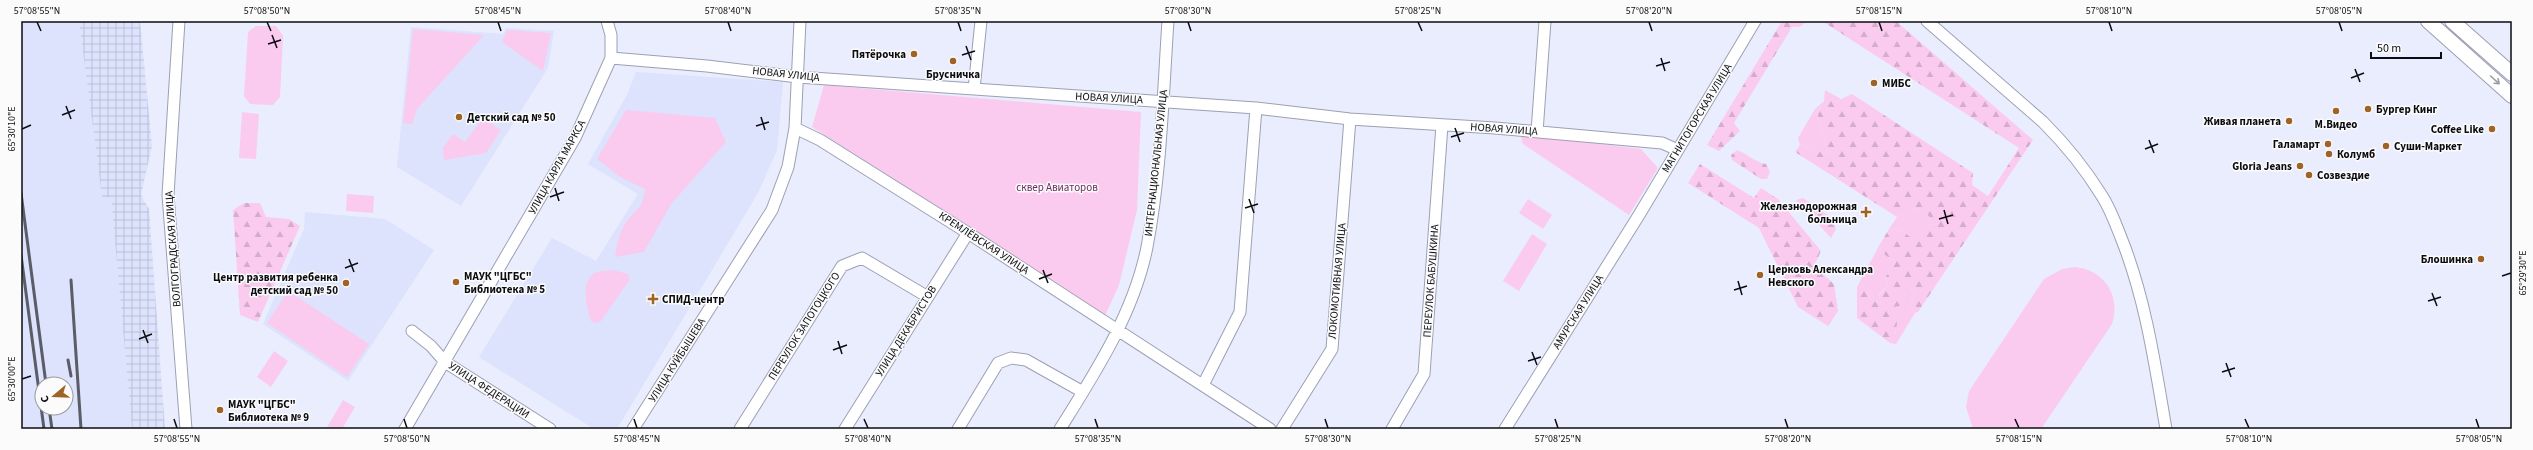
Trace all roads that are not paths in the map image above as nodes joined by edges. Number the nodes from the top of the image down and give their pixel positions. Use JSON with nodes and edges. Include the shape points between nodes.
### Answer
{"nodes":[{"id":1,"x":179,"y":21,"type":"edge"},
{"id":2,"x":607,"y":21,"type":"edge"},
{"id":3,"x":800,"y":21,"type":"edge"},
{"id":4,"x":981,"y":21,"type":"edge"},
{"id":5,"x":1168,"y":21,"type":"edge"},
{"id":6,"x":1545,"y":21,"type":"edge"},
{"id":7,"x":1755,"y":21,"type":"edge"},
{"id":8,"x":1927,"y":21,"type":"edge"},
{"id":9,"x":2428,"y":21,"type":"edge"},
{"id":10,"x":2452,"y":21,"type":"edge"},
{"id":11,"x":611,"y":58,"type":"junction"},
{"id":12,"x":2512,"y":74,"type":"edge"},
{"id":13,"x":798,"y":77,"type":"junction"},
{"id":14,"x":974,"y":89,"type":"junction"},
{"id":15,"x":2512,"y":96,"type":"edge"},
{"id":16,"x":1162,"y":102,"type":"junction"},
{"id":17,"x":1256,"y":108,"type":"junction"},
{"id":18,"x":1350,"y":119,"type":"junction"},
{"id":19,"x":1442,"y":125,"type":"junction"},
{"id":20,"x":795,"y":128,"type":"junction"},
{"id":21,"x":1536,"y":132,"type":"junction"},
{"id":22,"x":1678,"y":150,"type":"junction"},
{"id":23,"x":1639,"y":215,"type":"joint"},
{"id":24,"x":968,"y":233,"type":"junction"},
{"id":25,"x":928,"y":297,"type":"junction"},
{"id":26,"x":1118,"y":330,"type":"junction"},
{"id":27,"x":412,"y":331,"type":"dead end"},
{"id":28,"x":445,"y":362,"type":"junction"},
{"id":29,"x":1203,"y":385,"type":"junction"},
{"id":30,"x":1083,"y":392,"type":"junction"},
{"id":31,"x":186,"y":429,"type":"edge"},
{"id":32,"x":405,"y":429,"type":"edge"},
{"id":33,"x":550,"y":429,"type":"edge"},
{"id":34,"x":633,"y":429,"type":"edge"},
{"id":35,"x":740,"y":429,"type":"edge"},
{"id":36,"x":845,"y":429,"type":"edge"},
{"id":37,"x":958,"y":429,"type":"edge"},
{"id":38,"x":1060,"y":429,"type":"edge"},
{"id":39,"x":1270,"y":429,"type":"edge"},
{"id":40,"x":1282,"y":429,"type":"edge"},
{"id":41,"x":1392,"y":429,"type":"edge"},
{"id":42,"x":1505,"y":429,"type":"edge"},
{"id":43,"x":2166,"y":429,"type":"edge"}],
"edges":[{"from":1,"to":31,"type":"street","name":"ВОЛГОГРАДСКАЯ УЛИЦА","via":[[168,195]]},
{"from":2,"to":11,"type":"street","name":"УЛИЦА КАРЛА МАРКСА","via":[[611,35]]},
{"from":3,"to":13,"type":"street","name":"УЛИЦА КУЙБЫШЕВА"},
{"from":4,"to":14,"type":"street"},
{"from":5,"to":16,"type":"street","name":"ИНТЕРНАЦИОНАЛЬНАЯ УЛИЦА"},
{"from":6,"to":21,"type":"street"},
{"from":7,"to":22,"type":"street","name":"МАГНИТОГОРСКАЯ УЛИЦА"},
{"from":8,"to":43,"type":"street","via":[[2057,136],[2102,196],[2114,221],[2138,288],[2152,345]]},
{"from":9,"to":15,"type":"main road","one_way":true},
{"from":10,"to":12,"type":"main road"},
{"from":11,"to":13,"type":"street","name":"НОВАЯ УЛИЦА"},
{"from":11,"to":28,"type":"street","name":"УЛИЦА КАРЛА МАРКСА","via":[[575,138]]},
{"from":13,"to":14,"type":"street","name":"НОВАЯ УЛИЦА"},
{"from":13,"to":20,"type":"street","name":"УЛИЦА КУЙБЫШЕВА"},
{"from":14,"to":16,"type":"street","name":"НОВАЯ УЛИЦА"},
{"from":16,"to":17,"type":"street","name":"НОВАЯ УЛИЦА"},
{"from":16,"to":26,"type":"street","name":"ИНТЕРНАЦИОНАЛЬНАЯ УЛИЦА","via":[[1147,248]]},
{"from":17,"to":18,"type":"street","name":"НОВАЯ УЛИЦА"},
{"from":17,"to":29,"type":"street","via":[[1240,312]]},
{"from":18,"to":19,"type":"street","name":"НОВАЯ УЛИЦА"},
{"from":18,"to":40,"type":"street","name":"ЛОКОМОТИВНАЯ УЛИЦА","via":[[1332,349]]},
{"from":19,"to":21,"type":"street","name":"НОВАЯ УЛИЦА"},
{"from":19,"to":41,"type":"street","name":"ПЕРЕУЛОК БАБУШКИНА","via":[[1424,374]]},
{"from":20,"to":24,"type":"street","name":"КРЕМЛЁВСКАЯ УЛИЦА","via":[[820,140]]},
{"from":20,"to":34,"type":"street","name":"УЛИЦА КУЙБЫШЕВА","via":[[788,167],[772,210]]},
{"from":21,"to":22,"type":"street","name":"НОВАЯ УЛИЦА","via":[[1662,143]]},
{"from":22,"to":23,"type":"street","name":"МАГНИТОГОРСКАЯ УЛИЦА"},
{"from":23,"to":42,"type":"street","name":"АМУРСКАЯ УЛИЦА"},
{"from":24,"to":25,"type":"street","name":"УЛИЦА ДЕКАБРИСТОВ"},
{"from":24,"to":26,"type":"street","name":"КРЕМЛЁВСКАЯ УЛИЦА"},
{"from":25,"to":35,"type":"street","name":"ПЕРЕУЛОК ЗАПОТОЦКОГО","via":[[862,258],[842,266]]},
{"from":25,"to":36,"type":"street","name":"УЛИЦА ДЕКАБРИСТОВ"},
{"from":26,"to":29,"type":"street","name":"КРЕМЛЁВСКАЯ УЛИЦА"},
{"from":26,"to":30,"type":"street","name":"ИНТЕРНАЦИОНАЛЬНАЯ УЛИЦА"},
{"from":27,"to":28,"type":"street","name":"УЛИЦА ФЕДЕРАЦИИ","via":[[431,346]]},
{"from":28,"to":32,"type":"street","name":"УЛИЦА КАРЛА МАРКСА"},
{"from":28,"to":33,"type":"street","name":"УЛИЦА ФЕДЕРАЦИИ"},
{"from":29,"to":39,"type":"street","name":"КРЕМЛЁВСКАЯ УЛИЦА"},
{"from":30,"to":37,"type":"street","via":[[1026,360],[1011,358],[998,363]]},
{"from":30,"to":38,"type":"street","name":"ИНТЕРНАЦИОНАЛЬНАЯ УЛИЦА"}]}
